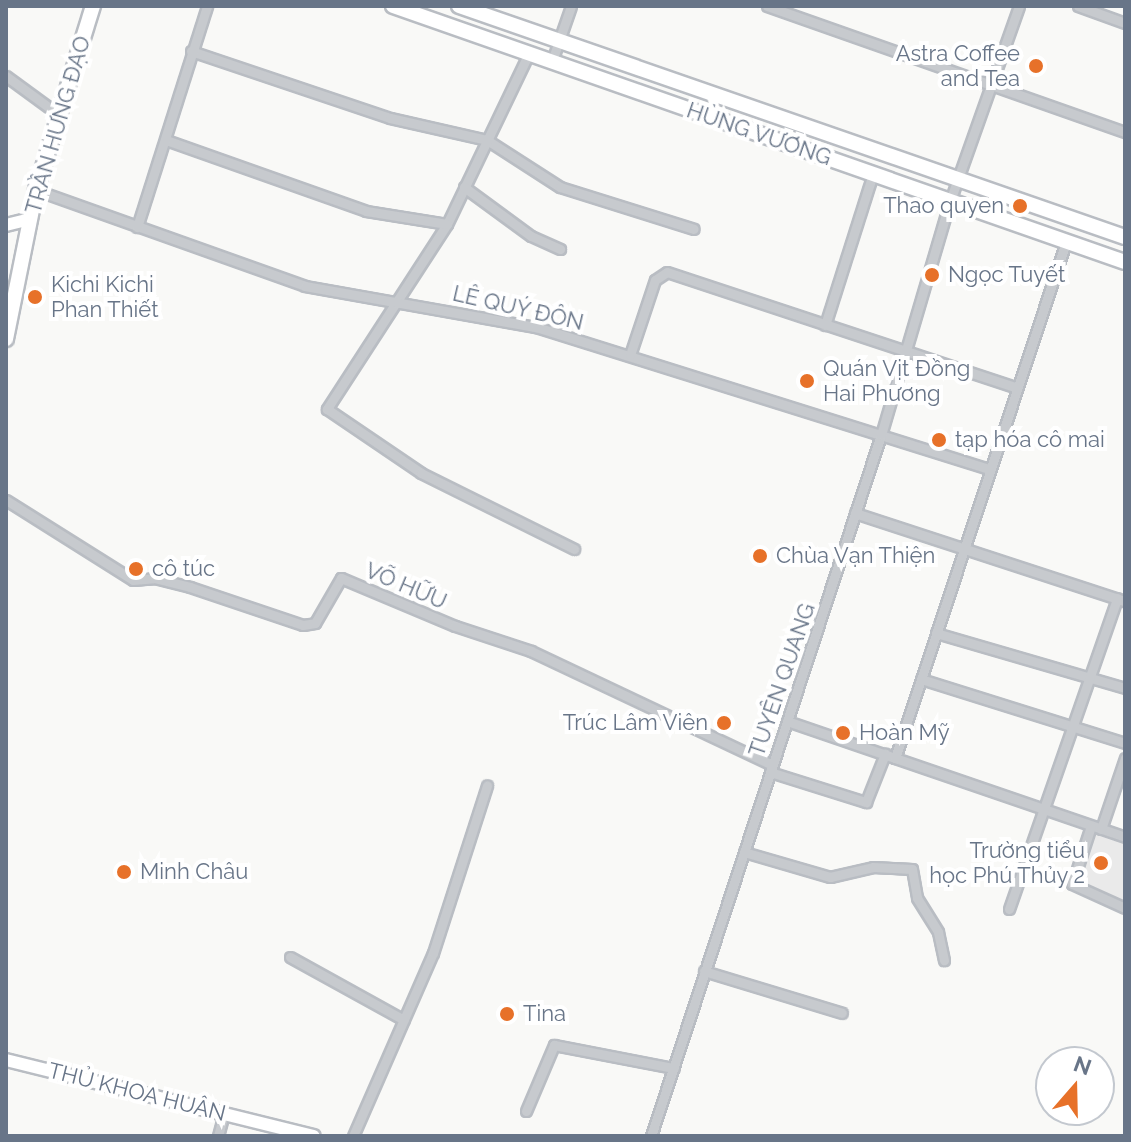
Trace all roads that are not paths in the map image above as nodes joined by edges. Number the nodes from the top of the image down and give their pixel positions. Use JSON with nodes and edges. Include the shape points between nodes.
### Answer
{"nodes":[{"id":1,"x":93,"y":6,"type":"edge"},
{"id":2,"x":207,"y":6,"type":"edge"},
{"id":3,"x":393,"y":6,"type":"edge"},
{"id":4,"x":459,"y":6,"type":"edge"},
{"id":5,"x":571,"y":6,"type":"edge"},
{"id":6,"x":767,"y":6,"type":"edge"},
{"id":7,"x":1019,"y":6,"type":"edge"},
{"id":8,"x":1078,"y":6,"type":"edge"},
{"id":9,"x":1125,"y":23,"type":"edge"},
{"id":10,"x":559,"y":43,"type":"junction"},
{"id":11,"x":191,"y":51,"type":"junction"},
{"id":12,"x":529,"y":53,"type":"junction"},
{"id":13,"x":552,"y":61,"type":"junction"},
{"id":14,"x":6,"y":76,"type":"edge"},
{"id":15,"x":991,"y":85,"type":"junction"},
{"id":16,"x":59,"y":115,"type":"junction"},
{"id":17,"x":1125,"y":132,"type":"edge"},
{"id":18,"x":166,"y":140,"type":"junction"},
{"id":19,"x":487,"y":140,"type":"junction"},
{"id":20,"x":873,"y":174,"type":"junction"},
{"id":21,"x":957,"y":181,"type":"junction"},
{"id":22,"x":464,"y":187,"type":"junction"},
{"id":23,"x":36,"y":190,"type":"junction"},
{"id":24,"x":950,"y":201,"type":"junction"},
{"id":25,"x":30,"y":219,"type":"junction"},
{"id":26,"x":447,"y":224,"type":"junction"},
{"id":27,"x":6,"y":225,"type":"edge"},
{"id":28,"x":137,"y":227,"type":"junction"},
{"id":29,"x":694,"y":229,"type":"dead end"},
{"id":30,"x":1125,"y":237,"type":"edge"},
{"id":31,"x":1066,"y":242,"type":"junction"},
{"id":32,"x":560,"y":249,"type":"dead end"},
{"id":33,"x":1125,"y":262,"type":"edge"},
{"id":34,"x":400,"y":302,"type":"junction"},
{"id":35,"x":825,"y":325,"type":"junction"},
{"id":36,"x":6,"y":339,"type":"edge"},
{"id":37,"x":905,"y":353,"type":"junction"},
{"id":38,"x":630,"y":355,"type":"junction"},
{"id":39,"x":1017,"y":388,"type":"junction"},
{"id":40,"x":881,"y":435,"type":"junction"},
{"id":41,"x":990,"y":469,"type":"junction"},
{"id":42,"x":6,"y":500,"type":"edge"},
{"id":43,"x":855,"y":513,"type":"junction"},
{"id":44,"x":574,"y":549,"type":"dead end"},
{"id":45,"x":964,"y":549,"type":"junction"},
{"id":46,"x":1121,"y":599,"type":"edge"},
{"id":47,"x":936,"y":633,"type":"junction"},
{"id":48,"x":1091,"y":678,"type":"junction"},
{"id":49,"x":921,"y":679,"type":"junction"},
{"id":50,"x":1125,"y":688,"type":"edge"},
{"id":51,"x":787,"y":721,"type":"junction"},
{"id":52,"x":1075,"y":726,"type":"junction"},
{"id":53,"x":1125,"y":743,"type":"edge"},
{"id":54,"x":890,"y":756,"type":"junction"},
{"id":55,"x":1125,"y":758,"type":"edge"},
{"id":56,"x":771,"y":768,"type":"junction"},
{"id":57,"x":487,"y":786,"type":"dead end"},
{"id":58,"x":1047,"y":810,"type":"junction"},
{"id":59,"x":1096,"y":828,"type":"junction"},
{"id":60,"x":1125,"y":837,"type":"edge"},
{"id":61,"x":744,"y":852,"type":"junction"},
{"id":62,"x":1125,"y":908,"type":"edge"},
{"id":63,"x":1009,"y":909,"type":"dead end"},
{"id":64,"x":290,"y":957,"type":"dead end"},
{"id":65,"x":944,"y":960,"type":"dead end"},
{"id":66,"x":704,"y":971,"type":"junction"},
{"id":67,"x":842,"y":1013,"type":"dead end"},
{"id":68,"x":404,"y":1020,"type":"junction"},
{"id":69,"x":6,"y":1060,"type":"edge"},
{"id":70,"x":674,"y":1068,"type":"junction"},
{"id":71,"x":526,"y":1111,"type":"dead end"},
{"id":72,"x":224,"y":1113,"type":"junction"},
{"id":73,"x":218,"y":1136,"type":"edge"},
{"id":74,"x":314,"y":1136,"type":"edge"},
{"id":75,"x":353,"y":1136,"type":"edge"},
{"id":76,"x":651,"y":1136,"type":"edge"}],
"edges":[{"from":1,"to":16,"type":"main road","name":"TRẦN HƯNG ĐẠO"},
{"from":2,"to":11,"type":"street"},
{"from":3,"to":12,"type":"main road","name":"HÙNG VƯƠNG"},
{"from":4,"to":10,"type":"main road","name":"HÙNG VƯƠNG"},
{"from":5,"to":10,"type":"street"},
{"from":6,"to":15,"type":"street"},
{"from":7,"to":15,"type":"street","name":"TUYÊN QUANG"},
{"from":8,"to":9,"type":"street"},
{"from":10,"to":13,"type":"street"},
{"from":10,"to":21,"type":"main road","name":"HÙNG VƯƠNG"},
{"from":11,"to":18,"type":"street"},
{"from":11,"to":19,"type":"street","via":[[390,118]]},
{"from":12,"to":13,"type":"main road","name":"HÙNG VƯƠNG"},
{"from":12,"to":19,"type":"street"},
{"from":13,"to":20,"type":"main road","name":"HÙNG VƯƠNG"},
{"from":14,"to":16,"type":"street"},
{"from":15,"to":17,"type":"street"},
{"from":15,"to":21,"type":"street","name":"TUYÊN QUANG"},
{"from":16,"to":23,"type":"main road","name":"TRẦN HƯNG ĐẠO"},
{"from":18,"to":26,"type":"street","via":[[366,211]]},
{"from":18,"to":28,"type":"street"},
{"from":19,"to":22,"type":"street"},
{"from":19,"to":29,"type":"street","via":[[560,187]]},
{"from":20,"to":24,"type":"main road","name":"HÙNG VƯƠNG"},
{"from":20,"to":35,"type":"street"},
{"from":21,"to":24,"type":"street","name":"TUYÊN QUANG"},
{"from":21,"to":30,"type":"main road","name":"HÙNG VƯƠNG"},
{"from":22,"to":26,"type":"street"},
{"from":22,"to":32,"type":"street","via":[[531,236]]},
{"from":23,"to":25,"type":"main road","name":"TRẦN HƯNG ĐẠO"},
{"from":23,"to":28,"type":"street","name":"LÊ QUÝ ĐÔN"},
{"from":24,"to":31,"type":"main road","name":"HÙNG VƯƠNG"},
{"from":24,"to":37,"type":"street","name":"TUYÊN QUANG"},
{"from":25,"to":27,"type":"main road"},
{"from":25,"to":36,"type":"main road","name":"TRẦN HƯNG ĐẠO"},
{"from":26,"to":34,"type":"street"},
{"from":28,"to":34,"type":"street","name":"LÊ QUÝ ĐÔN","via":[[305,286]]},
{"from":31,"to":33,"type":"main road","name":"HÙNG VƯƠNG"},
{"from":31,"to":39,"type":"street"},
{"from":34,"to":38,"type":"street","name":"LÊ QUÝ ĐÔN","via":[[495,318]]},
{"from":34,"to":44,"type":"street","via":[[327,409],[421,473]]},
{"from":35,"to":37,"type":"street"},
{"from":35,"to":38,"type":"street","via":[[661,272]]},
{"from":37,"to":39,"type":"street"},
{"from":37,"to":40,"type":"street","name":"TUYÊN QUANG"},
{"from":38,"to":40,"type":"street","name":"LÊ QUÝ ĐÔN"},
{"from":39,"to":41,"type":"street"},
{"from":40,"to":41,"type":"street","name":"LÊ QUÝ ĐÔN"},
{"from":40,"to":43,"type":"street","name":"TUYÊN QUANG"},
{"from":41,"to":45,"type":"street"},
{"from":42,"to":56,"type":"street","name":"VÕ HỮU","via":[[133,580],[154,578],[190,587],[303,625],[315,623],[341,578],[531,651]]},
{"from":43,"to":45,"type":"street"},
{"from":43,"to":51,"type":"street","name":"TUYÊN QUANG"},
{"from":45,"to":46,"type":"street"},
{"from":45,"to":47,"type":"street"},
{"from":46,"to":48,"type":"street"},
{"from":47,"to":48,"type":"street"},
{"from":47,"to":49,"type":"street"},
{"from":48,"to":50,"type":"street"},
{"from":48,"to":52,"type":"street"},
{"from":49,"to":52,"type":"street"},
{"from":49,"to":54,"type":"street"},
{"from":51,"to":54,"type":"street"},
{"from":51,"to":56,"type":"street","name":"TUYÊN QUANG"},
{"from":52,"to":53,"type":"street"},
{"from":52,"to":58,"type":"street"},
{"from":54,"to":56,"type":"street","via":[[866,802]]},
{"from":54,"to":58,"type":"street"},
{"from":55,"to":59,"type":"street"},
{"from":56,"to":61,"type":"street","name":"TUYÊN QUANG"},
{"from":57,"to":68,"type":"street","via":[[433,953]]},
{"from":58,"to":59,"type":"street"},
{"from":58,"to":63,"type":"street"},
{"from":59,"to":60,"type":"street"},
{"from":59,"to":62,"type":"street","via":[[1072,884]]},
{"from":61,"to":65,"type":"street","via":[[830,877],[873,867],[912,869],[917,898],[938,932]]},
{"from":61,"to":66,"type":"street","name":"TUYÊN QUANG"},
{"from":64,"to":68,"type":"street"},
{"from":66,"to":67,"type":"street"},
{"from":66,"to":70,"type":"street","name":"TUYÊN QUANG"},
{"from":68,"to":75,"type":"street"},
{"from":69,"to":72,"type":"main road","name":"THỦ KHOA HUÂN"},
{"from":70,"to":71,"type":"street","via":[[554,1045]]},
{"from":70,"to":76,"type":"street","name":"TUYÊN QUANG"},
{"from":72,"to":73,"type":"street"},
{"from":72,"to":74,"type":"main road","name":"THỦ KHOA HUÂN"}]}
